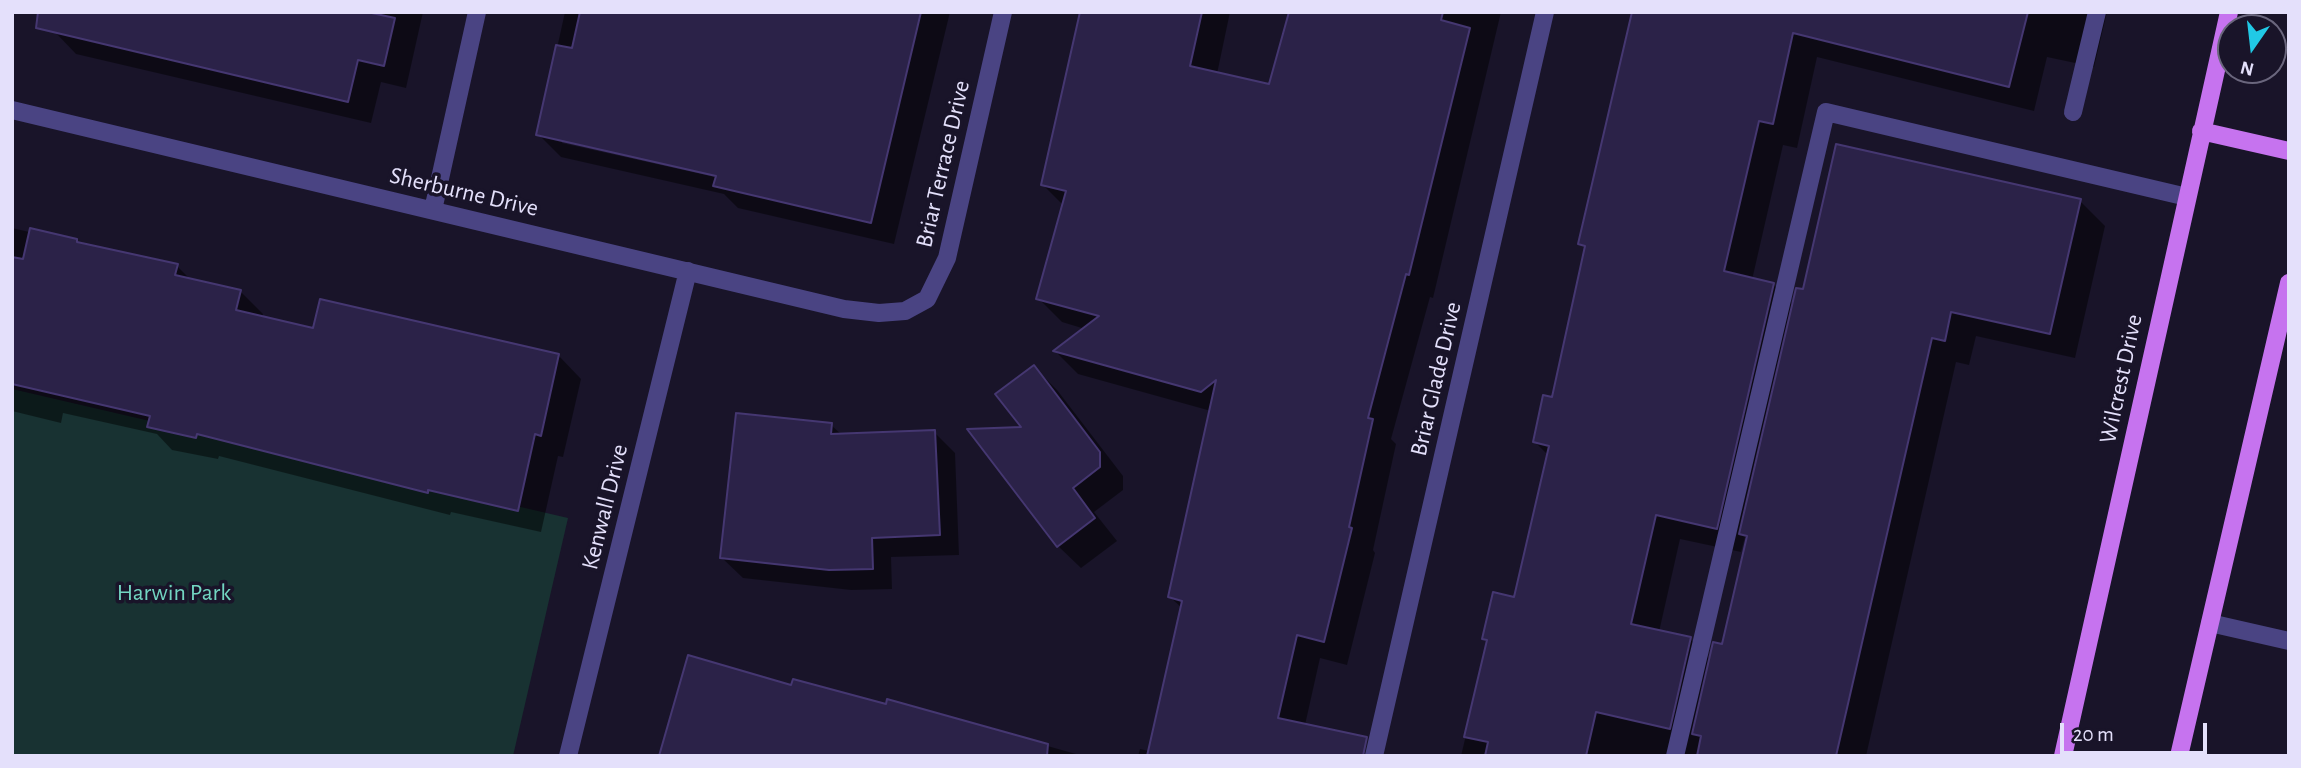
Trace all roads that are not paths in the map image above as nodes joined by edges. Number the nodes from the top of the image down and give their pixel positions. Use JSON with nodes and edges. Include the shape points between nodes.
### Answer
{"nodes":[{"id":1,"x":477,"y":12,"type":"edge"},
{"id":2,"x":1003,"y":12,"type":"edge"},
{"id":3,"x":1545,"y":12,"type":"edge"},
{"id":4,"x":2097,"y":12,"type":"edge"},
{"id":5,"x":2229,"y":12,"type":"edge"},
{"id":6,"x":12,"y":110,"type":"edge"},
{"id":7,"x":2073,"y":112,"type":"dead end"},
{"id":8,"x":2201,"y":131,"type":"junction"},
{"id":9,"x":2289,"y":151,"type":"edge"},
{"id":10,"x":2187,"y":197,"type":"junction"},
{"id":11,"x":433,"y":210,"type":"junction"},
{"id":12,"x":688,"y":271,"type":"junction"},
{"id":13,"x":2289,"y":283,"type":"edge"},
{"id":14,"x":905,"y":311,"type":"joint"},
{"id":15,"x":2210,"y":623,"type":"junction"},
{"id":16,"x":2289,"y":641,"type":"edge"},
{"id":17,"x":568,"y":756,"type":"edge"},
{"id":18,"x":1374,"y":756,"type":"edge"},
{"id":19,"x":1675,"y":756,"type":"edge"},
{"id":20,"x":2063,"y":756,"type":"edge"},
{"id":21,"x":2179,"y":756,"type":"edge"}],
"edges":[{"from":1,"to":11,"type":"street"},
{"from":2,"to":14,"type":"street","name":"Briar Terrace Drive","via":[[947,258],[927,299]]},
{"from":3,"to":18,"type":"street","name":"Briar Glade Drive"},
{"from":4,"to":7,"type":"street"},
{"from":5,"to":8,"type":"main road","name":"Wilcrest Drive"},
{"from":6,"to":11,"type":"street","name":"Sherburne Drive"},
{"from":8,"to":9,"type":"main road"},
{"from":8,"to":10,"type":"main road","name":"Wilcrest Drive"},
{"from":10,"to":19,"type":"street","via":[[1826,112]]},
{"from":10,"to":20,"type":"main road","name":"Wilcrest Drive"},
{"from":11,"to":12,"type":"street","name":"Sherburne Drive"},
{"from":12,"to":14,"type":"street","name":"Sherburne Drive","via":[[844,309]]},
{"from":12,"to":17,"type":"street","name":"Kenwall Drive"},
{"from":13,"to":15,"type":"main road"},
{"from":15,"to":16,"type":"street"},
{"from":15,"to":21,"type":"main road"}]}
